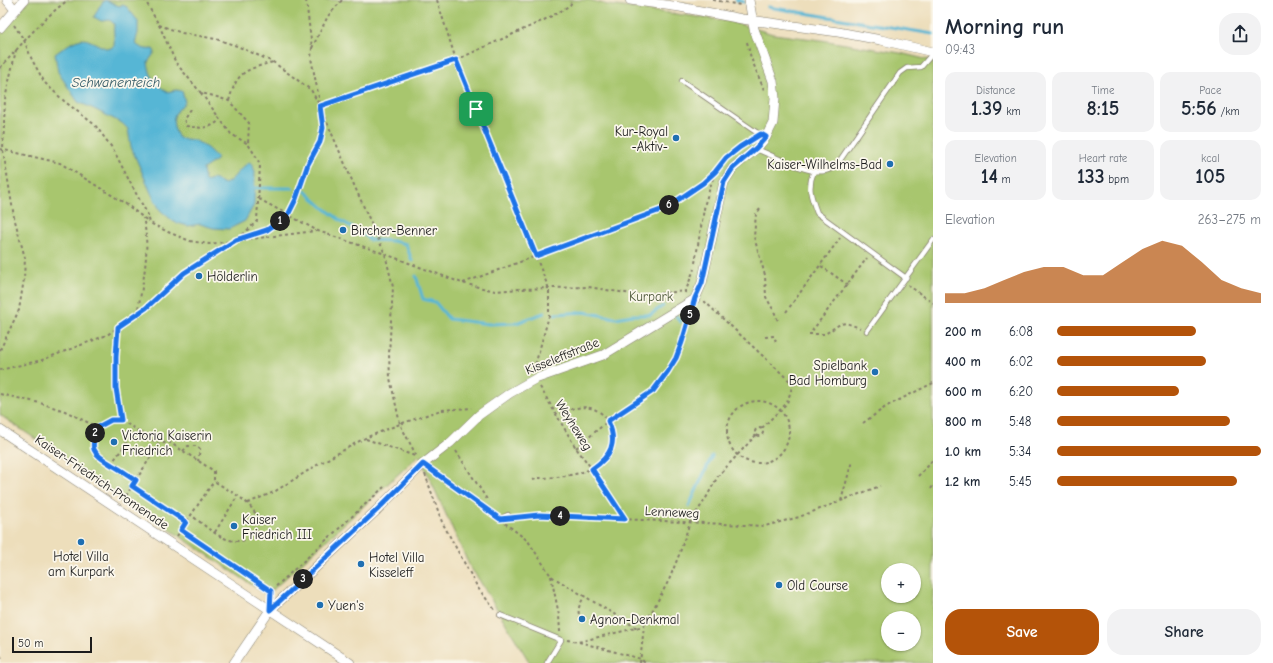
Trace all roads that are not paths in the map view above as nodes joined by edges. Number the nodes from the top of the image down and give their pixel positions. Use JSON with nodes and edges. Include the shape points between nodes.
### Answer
{"nodes":[{"id":1,"x":7,"y":0,"type":"edge"},
{"id":2,"x":24,"y":0,"type":"edge"},
{"id":3,"x":630,"y":0,"type":"edge"},
{"id":4,"x":749,"y":3,"type":"edge"},
{"id":5,"x":16,"y":10,"type":"junction"},
{"id":6,"x":752,"y":21,"type":"junction"},
{"id":7,"x":0,"y":28,"type":"edge"},
{"id":8,"x":933,"y":52,"type":"edge"},
{"id":9,"x":682,"y":81,"type":"dead end"},
{"id":10,"x":763,"y":135,"type":"junction"},
{"id":11,"x":756,"y":148,"type":"junction"},
{"id":12,"x":814,"y":170,"type":"junction"},
{"id":13,"x":933,"y":240,"type":"edge"},
{"id":14,"x":906,"y":278,"type":"junction"},
{"id":15,"x":867,"y":331,"type":"road end"},
{"id":16,"x":0,"y":430,"type":"edge"},
{"id":17,"x":423,"y":464,"type":"junction"},
{"id":18,"x":508,"y":515,"type":"dead end"},
{"id":19,"x":270,"y":610,"type":"junction"},
{"id":20,"x":500,"y":615,"type":"road end"},
{"id":21,"x":234,"y":663,"type":"edge"},
{"id":22,"x":350,"y":663,"type":"edge"},
{"id":23,"x":546,"y":663,"type":"edge"}],
"edges":[{"from":1,"to":5,"type":"street"},
{"from":2,"to":5,"type":"street"},
{"from":3,"to":6,"type":"street"},
{"from":4,"to":6,"type":"street"},
{"from":5,"to":7,"type":"street"},
{"from":6,"to":8,"type":"street","via":[[838,32]]},
{"from":6,"to":10,"type":"street","via":[[773,81],[775,98],[773,123]]},
{"from":8,"to":12,"type":"lane","via":[[921,67],[907,68],[900,73],[836,166],[825,171]]},
{"from":9,"to":10,"type":"lane"},
{"from":10,"to":11,"type":"street"},
{"from":11,"to":12,"type":"lane"},
{"from":11,"to":17,"type":"street","name":"Kisseleffstraße","via":[[733,168],[724,182],[698,299],[603,355],[534,376],[478,415],[450,443]]},
{"from":12,"to":14,"type":"lane","via":[[810,181],[817,214]]},
{"from":13,"to":14,"type":"lane"},
{"from":14,"to":15,"type":"lane"},
{"from":16,"to":19,"type":"street","name":"Kaiser-Friedrich-Promenade"},
{"from":17,"to":18,"type":"lane","via":[[500,519]]},
{"from":17,"to":19,"type":"street","name":"Kisseleffstraße"},
{"from":19,"to":21,"type":"street","name":"Kisseleffstraße"},
{"from":19,"to":22,"type":"street","name":"Kaiser-Friedrich-Promenade"},
{"from":20,"to":23,"type":"lane","via":[[561,640]]}]}
